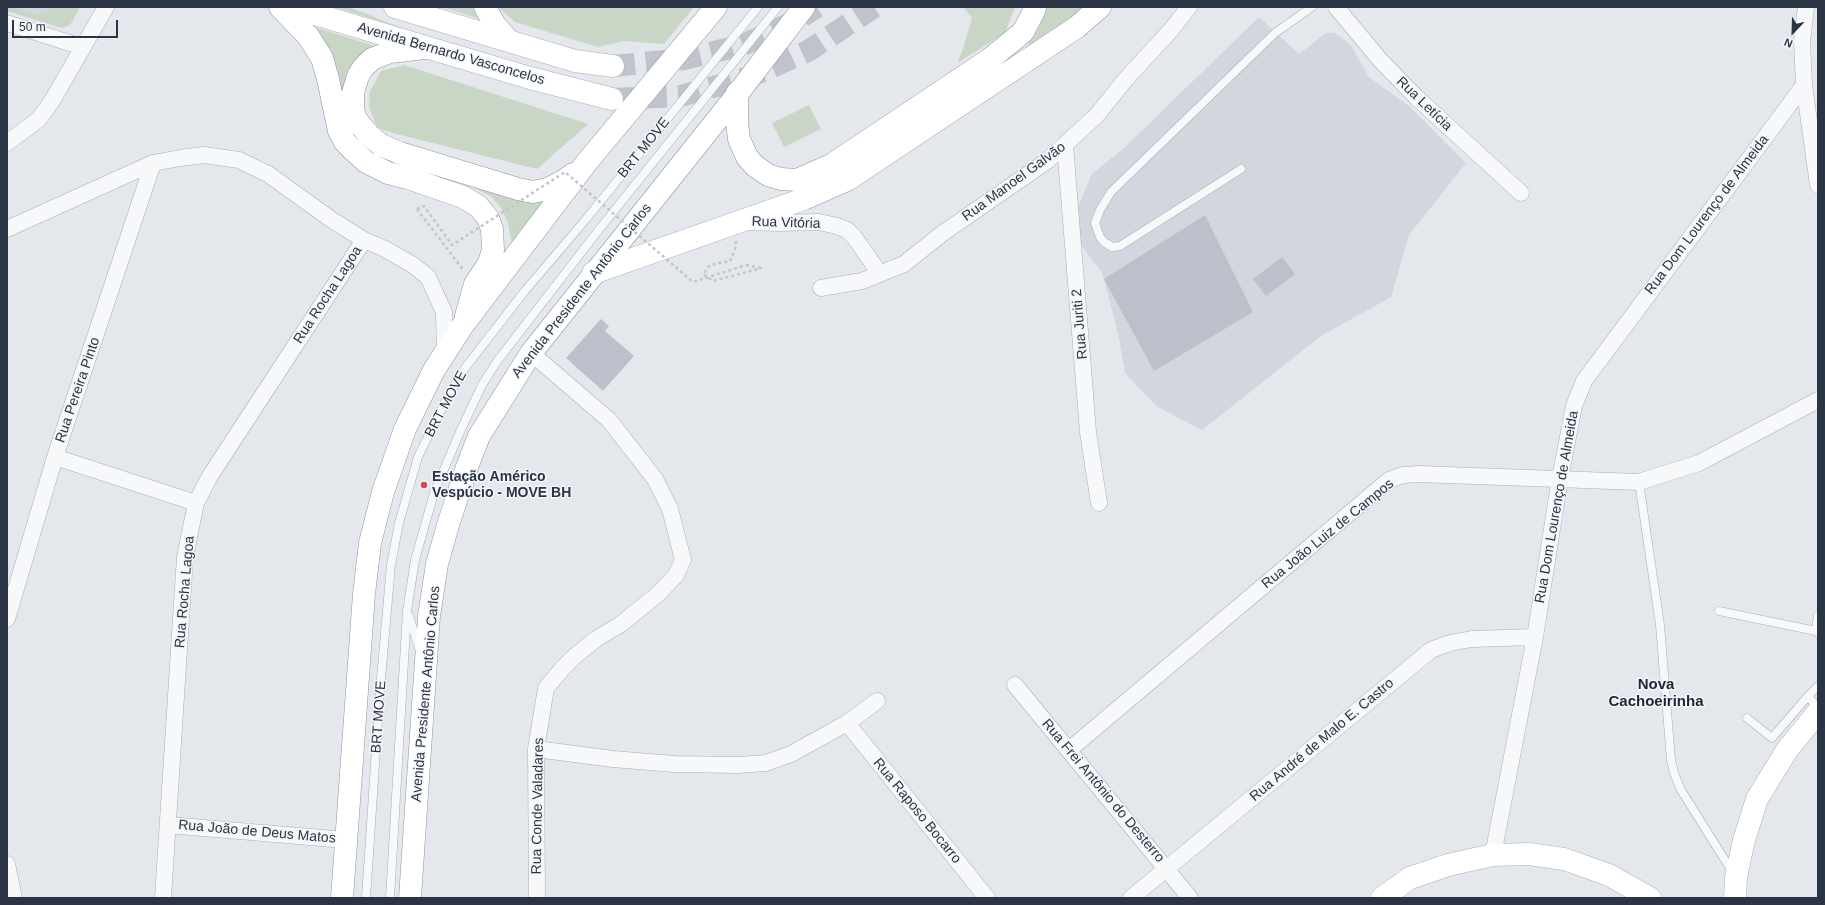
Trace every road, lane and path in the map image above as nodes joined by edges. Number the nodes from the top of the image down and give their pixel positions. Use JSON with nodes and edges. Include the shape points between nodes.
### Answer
{"nodes":[{"id":1,"x":106,"y":7,"type":"edge"},
{"id":2,"x":280,"y":7,"type":"edge"},
{"id":3,"x":291,"y":7,"type":"edge"},
{"id":4,"x":395,"y":7,"type":"edge"},
{"id":5,"x":484,"y":7,"type":"edge"},
{"id":6,"x":702,"y":7,"type":"edge"},
{"id":7,"x":716,"y":7,"type":"edge"},
{"id":8,"x":758,"y":7,"type":"edge"},
{"id":9,"x":778,"y":7,"type":"edge"},
{"id":10,"x":804,"y":7,"type":"edge"},
{"id":11,"x":1035,"y":7,"type":"edge"},
{"id":12,"x":1100,"y":7,"type":"edge"},
{"id":13,"x":1189,"y":7,"type":"edge"},
{"id":14,"x":1312,"y":7,"type":"edge"},
{"id":15,"x":1336,"y":7,"type":"edge"},
{"id":16,"x":1806,"y":7,"type":"edge"},
{"id":17,"x":7,"y":23,"type":"edge"},
{"id":18,"x":508,"y":40,"type":"junction"},
{"id":19,"x":687,"y":41,"type":"junction"},
{"id":20,"x":82,"y":47,"type":"junction"},
{"id":21,"x":426,"y":48,"type":"junction"},
{"id":22,"x":613,"y":66,"type":"tunnel mouth"},
{"id":23,"x":1804,"y":85,"type":"junction"},
{"id":24,"x":737,"y":93,"type":"junction"},
{"id":25,"x":612,"y":99,"type":"tunnel mouth"},
{"id":26,"x":7,"y":143,"type":"edge"},
{"id":27,"x":1065,"y":144,"type":"junction"},
{"id":28,"x":587,"y":162,"type":"junction"},
{"id":29,"x":154,"y":163,"type":"junction"},
{"id":30,"x":1240,"y":169,"type":"dead end"},
{"id":31,"x":1818,"y":185,"type":"edge"},
{"id":32,"x":1521,"y":193,"type":"dead end"},
{"id":33,"x":735,"y":222,"type":"junction"},
{"id":34,"x":7,"y":229,"type":"edge"},
{"id":35,"x":364,"y":240,"type":"junction"},
{"id":36,"x":593,"y":273,"type":"junction"},
{"id":37,"x":880,"y":274,"type":"junction"},
{"id":38,"x":475,"y":284,"type":"junction"},
{"id":39,"x":821,"y":288,"type":"dead end"},
{"id":40,"x":463,"y":324,"type":"junction"},
{"id":41,"x":531,"y":353,"type":"junction"},
{"id":42,"x":445,"y":355,"type":"junction"},
{"id":43,"x":1818,"y":400,"type":"edge"},
{"id":44,"x":55,"y":457,"type":"junction"},
{"id":45,"x":1560,"y":478,"type":"junction"},
{"id":46,"x":1639,"y":482,"type":"junction"},
{"id":47,"x":196,"y":503,"type":"junction"},
{"id":48,"x":1099,"y":503,"type":"dead end"},
{"id":49,"x":407,"y":611,"type":"junction"},
{"id":50,"x":1719,"y":611,"type":"dead end"},
{"id":51,"x":1818,"y":616,"type":"edge"},
{"id":52,"x":7,"y":618,"type":"edge"},
{"id":53,"x":1817,"y":632,"type":"edge"},
{"id":54,"x":1535,"y":637,"type":"junction"},
{"id":55,"x":426,"y":667,"type":"junction"},
{"id":56,"x":1015,"y":685,"type":"dead end"},
{"id":57,"x":1818,"y":686,"type":"edge"},
{"id":58,"x":877,"y":701,"type":"dead end"},
{"id":59,"x":1813,"y":704,"type":"edge"},
{"id":60,"x":1818,"y":708,"type":"edge"},
{"id":61,"x":1747,"y":718,"type":"dead end"},
{"id":62,"x":847,"y":723,"type":"junction"},
{"id":63,"x":536,"y":748,"type":"junction"},
{"id":64,"x":1068,"y":750,"type":"junction"},
{"id":65,"x":168,"y":825,"type":"junction"},
{"id":66,"x":346,"y":840,"type":"junction"},
{"id":67,"x":1493,"y":855,"type":"junction"},
{"id":68,"x":7,"y":864,"type":"edge"},
{"id":69,"x":1167,"y":869,"type":"junction"},
{"id":70,"x":1736,"y":888,"type":"edge"},
{"id":71,"x":414,"y":893,"type":"edge"},
{"id":72,"x":14,"y":898,"type":"edge"},
{"id":73,"x":162,"y":898,"type":"edge"},
{"id":74,"x":342,"y":898,"type":"edge"},
{"id":75,"x":366,"y":898,"type":"edge"},
{"id":76,"x":390,"y":898,"type":"edge"},
{"id":77,"x":536,"y":898,"type":"edge"},
{"id":78,"x":987,"y":898,"type":"edge"},
{"id":79,"x":1131,"y":898,"type":"edge"},
{"id":80,"x":1190,"y":898,"type":"edge"},
{"id":81,"x":1382,"y":898,"type":"edge"},
{"id":82,"x":1650,"y":898,"type":"edge"}],
"edges":[{"from":1,"to":20,"type":"street"},
{"from":2,"to":38,"type":"main road","via":[[308,36],[322,58],[339,131],[354,152],[366,162],[388,173],[463,197],[478,206],[488,218],[492,229],[493,250],[490,263]]},
{"from":3,"to":21,"type":"main road","name":"Avenida Bernardo Vasconcelos"},
{"from":4,"to":18,"type":"main road","name":"Avenida Bernardo Vasconcelos"},
{"from":5,"to":18,"type":"main road"},
{"from":6,"to":19,"type":"main road"},
{"from":7,"to":19,"type":"main road"},
{"from":8,"to":75,"type":"lane","name":"BRT MOVE","via":[[524,292],[465,368],[418,457],[399,523],[391,565]]},
{"from":9,"to":49,"type":"lane","name":"BRT MOVE","via":[[601,227],[498,360],[482,385],[434,493],[415,560]]},
{"from":10,"to":24,"type":"main road","name":"Avenida Presidente Antônio Carlos"},
{"from":11,"to":24,"type":"main road","via":[[1023,32],[990,59],[833,164],[797,180],[768,175],[747,157],[739,139]]},
{"from":12,"to":33,"type":"main road","via":[[1077,27],[847,180],[804,199]]},
{"from":13,"to":27,"type":"street","name":"Rua Manoel Galvão","via":[[1124,80],[1097,116]]},
{"from":14,"to":30,"type":"lane","via":[[1275,33],[1111,192],[1095,223],[1100,236],[1112,247],[1120,246]]},
{"from":15,"to":32,"type":"street","name":"Rua Letícia","via":[[1381,62]]},
{"from":16,"to":23,"type":"street","via":[[1802,41]]},
{"from":17,"to":20,"type":"street"},
{"from":18,"to":22,"type":"main road","name":"Avenida Bernardo Vasconcelos","via":[[575,61]]},
{"from":19,"to":28,"type":"main road"},
{"from":20,"to":26,"type":"street","via":[[39,119]]},
{"from":21,"to":25,"type":"main road","name":"Avenida Bernardo Vasconcelos"},
{"from":21,"to":28,"type":"main road","via":[[390,52],[372,59],[358,76],[353,93],[353,111],[362,128],[381,145],[533,192],[548,189],[565,180]]},
{"from":23,"to":31,"type":"street"},
{"from":23,"to":45,"type":"street","name":"Rua Dom Lourenço de Almeida","via":[[1584,381],[1574,406]]},
{"from":24,"to":36,"type":"main road","name":"Avenida Presidente Antônio Carlos"},
{"from":27,"to":37,"type":"street","name":"Rua Manoel Galvão","via":[[1047,161],[943,233],[904,264]]},
{"from":27,"to":48,"type":"street","name":"Rua Juriti 2","via":[[1088,432]]},
{"from":28,"to":40,"type":"main road"},
{"from":29,"to":34,"type":"street"},
{"from":29,"to":35,"type":"street","via":[[204,155],[239,160],[268,174]]},
{"from":29,"to":44,"type":"street","name":"Rua Pereira Pinto"},
{"from":33,"to":36,"type":"main road"},
{"from":33,"to":37,"type":"street","name":"Rua Vitória","via":[[819,222],[837,226],[847,230],[855,238]]},
{"from":33,"to":38,"type":"path","bridge":true,"via":[[735,250],[730,261],[710,264],[704,274],[713,281],[762,268],[746,265],[693,282],[565,172],[452,245],[424,206],[417,209]]},
{"from":35,"to":42,"type":"street","via":[[384,248],[428,277],[444,312]]},
{"from":35,"to":47,"type":"street","name":"Rua Rocha Lagoa","via":[[210,476]]},
{"from":36,"to":41,"type":"main road","name":"Avenida Presidente Antônio Carlos"},
{"from":37,"to":39,"type":"street","name":"Rua Manoel Galvão","via":[[862,281]]},
{"from":38,"to":40,"type":"main road"},
{"from":40,"to":42,"type":"main road"},
{"from":41,"to":55,"type":"main road","name":"Avenida Presidente Antônio Carlos","via":[[479,436],[466,466],[437,564],[429,616]]},
{"from":41,"to":63,"type":"street","name":"Rua Conde Valadares","via":[[609,420],[655,479],[670,509],[683,560],[676,575],[658,594],[575,656],[546,688]]},
{"from":42,"to":66,"type":"main road","via":[[434,370],[405,429],[383,492],[370,542]]},
{"from":43,"to":46,"type":"street","name":"Rua João Luiz de Campos","via":[[1699,462]]},
{"from":44,"to":47,"type":"street"},
{"from":44,"to":52,"type":"street","name":"Rua Pereira Pinto"},
{"from":45,"to":46,"type":"street","name":"Rua João Luiz de Campos"},
{"from":45,"to":54,"type":"street","name":"Rua Dom Lourenço de Almeida"},
{"from":45,"to":64,"type":"street","name":"Rua João Luiz de Campos","via":[[1419,474],[1389,480]]},
{"from":46,"to":70,"type":"lane","via":[[1660,625],[1672,766],[1681,790]]},
{"from":47,"to":65,"type":"street","name":"Rua Rocha Lagoa","via":[[185,557]]},
{"from":49,"to":55,"type":"lane"},
{"from":49,"to":76,"type":"lane","name":"BRT MOVE"},
{"from":50,"to":53,"type":"lane"},
{"from":51,"to":53,"type":"lane"},
{"from":54,"to":67,"type":"street","name":"Rua Dom Lourenço de Almeida"},
{"from":54,"to":69,"type":"street","name":"Rua André de Malo E. Castro","via":[[1472,639],[1431,650]]},
{"from":55,"to":71,"type":"main road","name":"Avenida Presidente Antônio Carlos"},
{"from":56,"to":64,"type":"street","name":"Rua Frei Antônio do Desterro"},
{"from":57,"to":59,"type":"lane"},
{"from":58,"to":62,"type":"street"},
{"from":59,"to":60,"type":"lane"},
{"from":59,"to":61,"type":"lane","via":[[1772,738]]},
{"from":59,"to":70,"type":"main road","via":[[1757,799],[1744,840]]},
{"from":62,"to":63,"type":"street","via":[[792,754],[766,763],[674,764]]},
{"from":62,"to":78,"type":"street","name":"Rua Raposo Bocarro"},
{"from":63,"to":77,"type":"street","name":"Rua Conde Valadares"},
{"from":64,"to":69,"type":"street","name":"Rua Frei Antônio do Desterro"},
{"from":65,"to":66,"type":"street","name":"Rua João de Deus Matos"},
{"from":65,"to":73,"type":"street","name":"Rua Rocha Lagoa"},
{"from":66,"to":74,"type":"main road"},
{"from":67,"to":81,"type":"main road","via":[[1448,865],[1410,878]]},
{"from":67,"to":82,"type":"main road","via":[[1529,854],[1564,859],[1609,875]]},
{"from":68,"to":72,"type":"street"},
{"from":69,"to":79,"type":"street","name":"Rua André de Malo E. Castro"},
{"from":69,"to":80,"type":"street","name":"Rua Frei Antônio do Desterro"}]}
